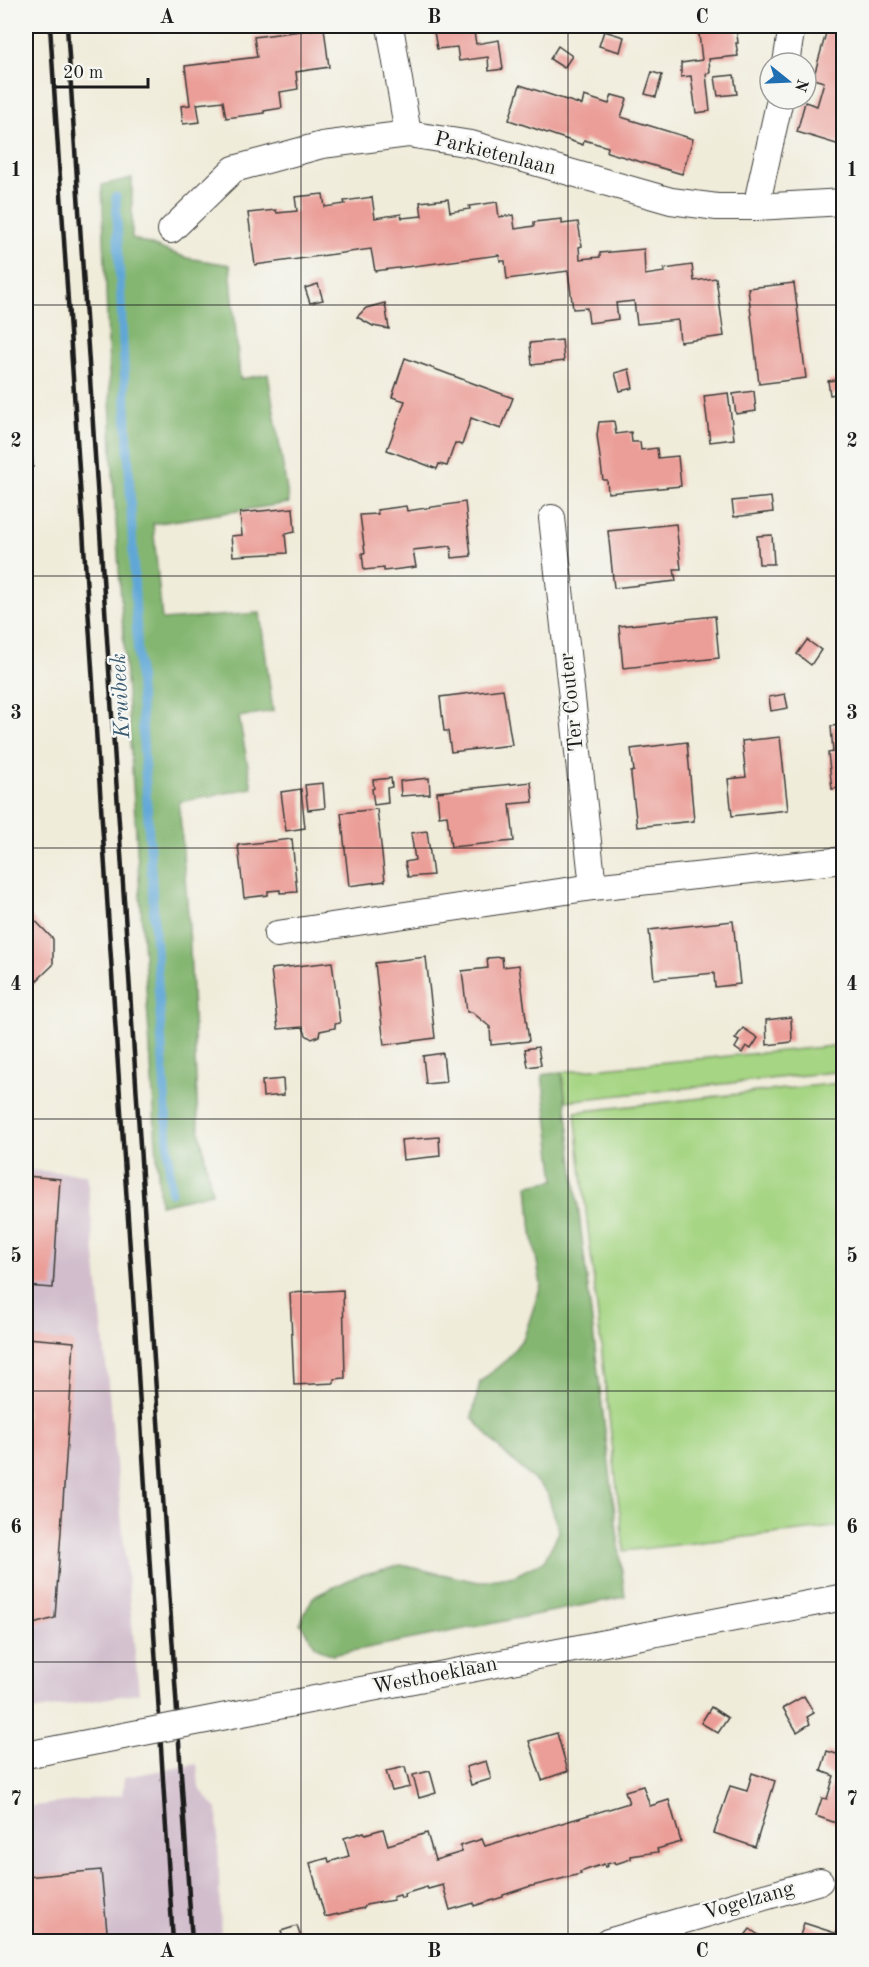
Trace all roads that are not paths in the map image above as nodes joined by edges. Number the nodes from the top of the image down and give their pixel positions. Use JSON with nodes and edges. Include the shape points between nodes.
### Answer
{"nodes":[{"id":1,"x":390,"y":26,"type":"edge"},
{"id":2,"x":792,"y":26,"type":"edge"},
{"id":3,"x":788,"y":51,"type":"edge"},
{"id":4,"x":777,"y":111,"type":"edge"},
{"id":5,"x":408,"y":134,"type":"junction"},
{"id":6,"x":843,"y":202,"type":"edge"},
{"id":7,"x":756,"y":207,"type":"junction"},
{"id":8,"x":171,"y":230,"type":"dead end"},
{"id":9,"x":552,"y":518,"type":"dead end"},
{"id":10,"x":843,"y":860,"type":"edge"},
{"id":11,"x":593,"y":887,"type":"junction"},
{"id":12,"x":277,"y":934,"type":"dead end"},
{"id":13,"x":843,"y":1597,"type":"edge"},
{"id":14,"x":26,"y":1755,"type":"edge"},
{"id":15,"x":820,"y":1881,"type":"dead end"},
{"id":16,"x":608,"y":1941,"type":"edge"}],
"edges":[{"from":1,"to":5,"type":"street"},
{"from":2,"to":3,"type":"street"},
{"from":4,"to":7,"type":"street"},
{"from":5,"to":7,"type":"street","name":"Parkietenlaan","via":[[471,144],[671,201]]},
{"from":5,"to":8,"type":"street","name":"Parkietenlaan","via":[[322,145],[234,169]]},
{"from":6,"to":7,"type":"street","name":"Parkietenlaan"},
{"from":9,"to":11,"type":"street","name":"Ter Couter"},
{"from":10,"to":11,"type":"street"},
{"from":11,"to":12,"type":"street"},
{"from":13,"to":14,"type":"street","name":"Westhoeklaan","bridge":true},
{"from":15,"to":16,"type":"street","name":"Vogelzang"}]}
